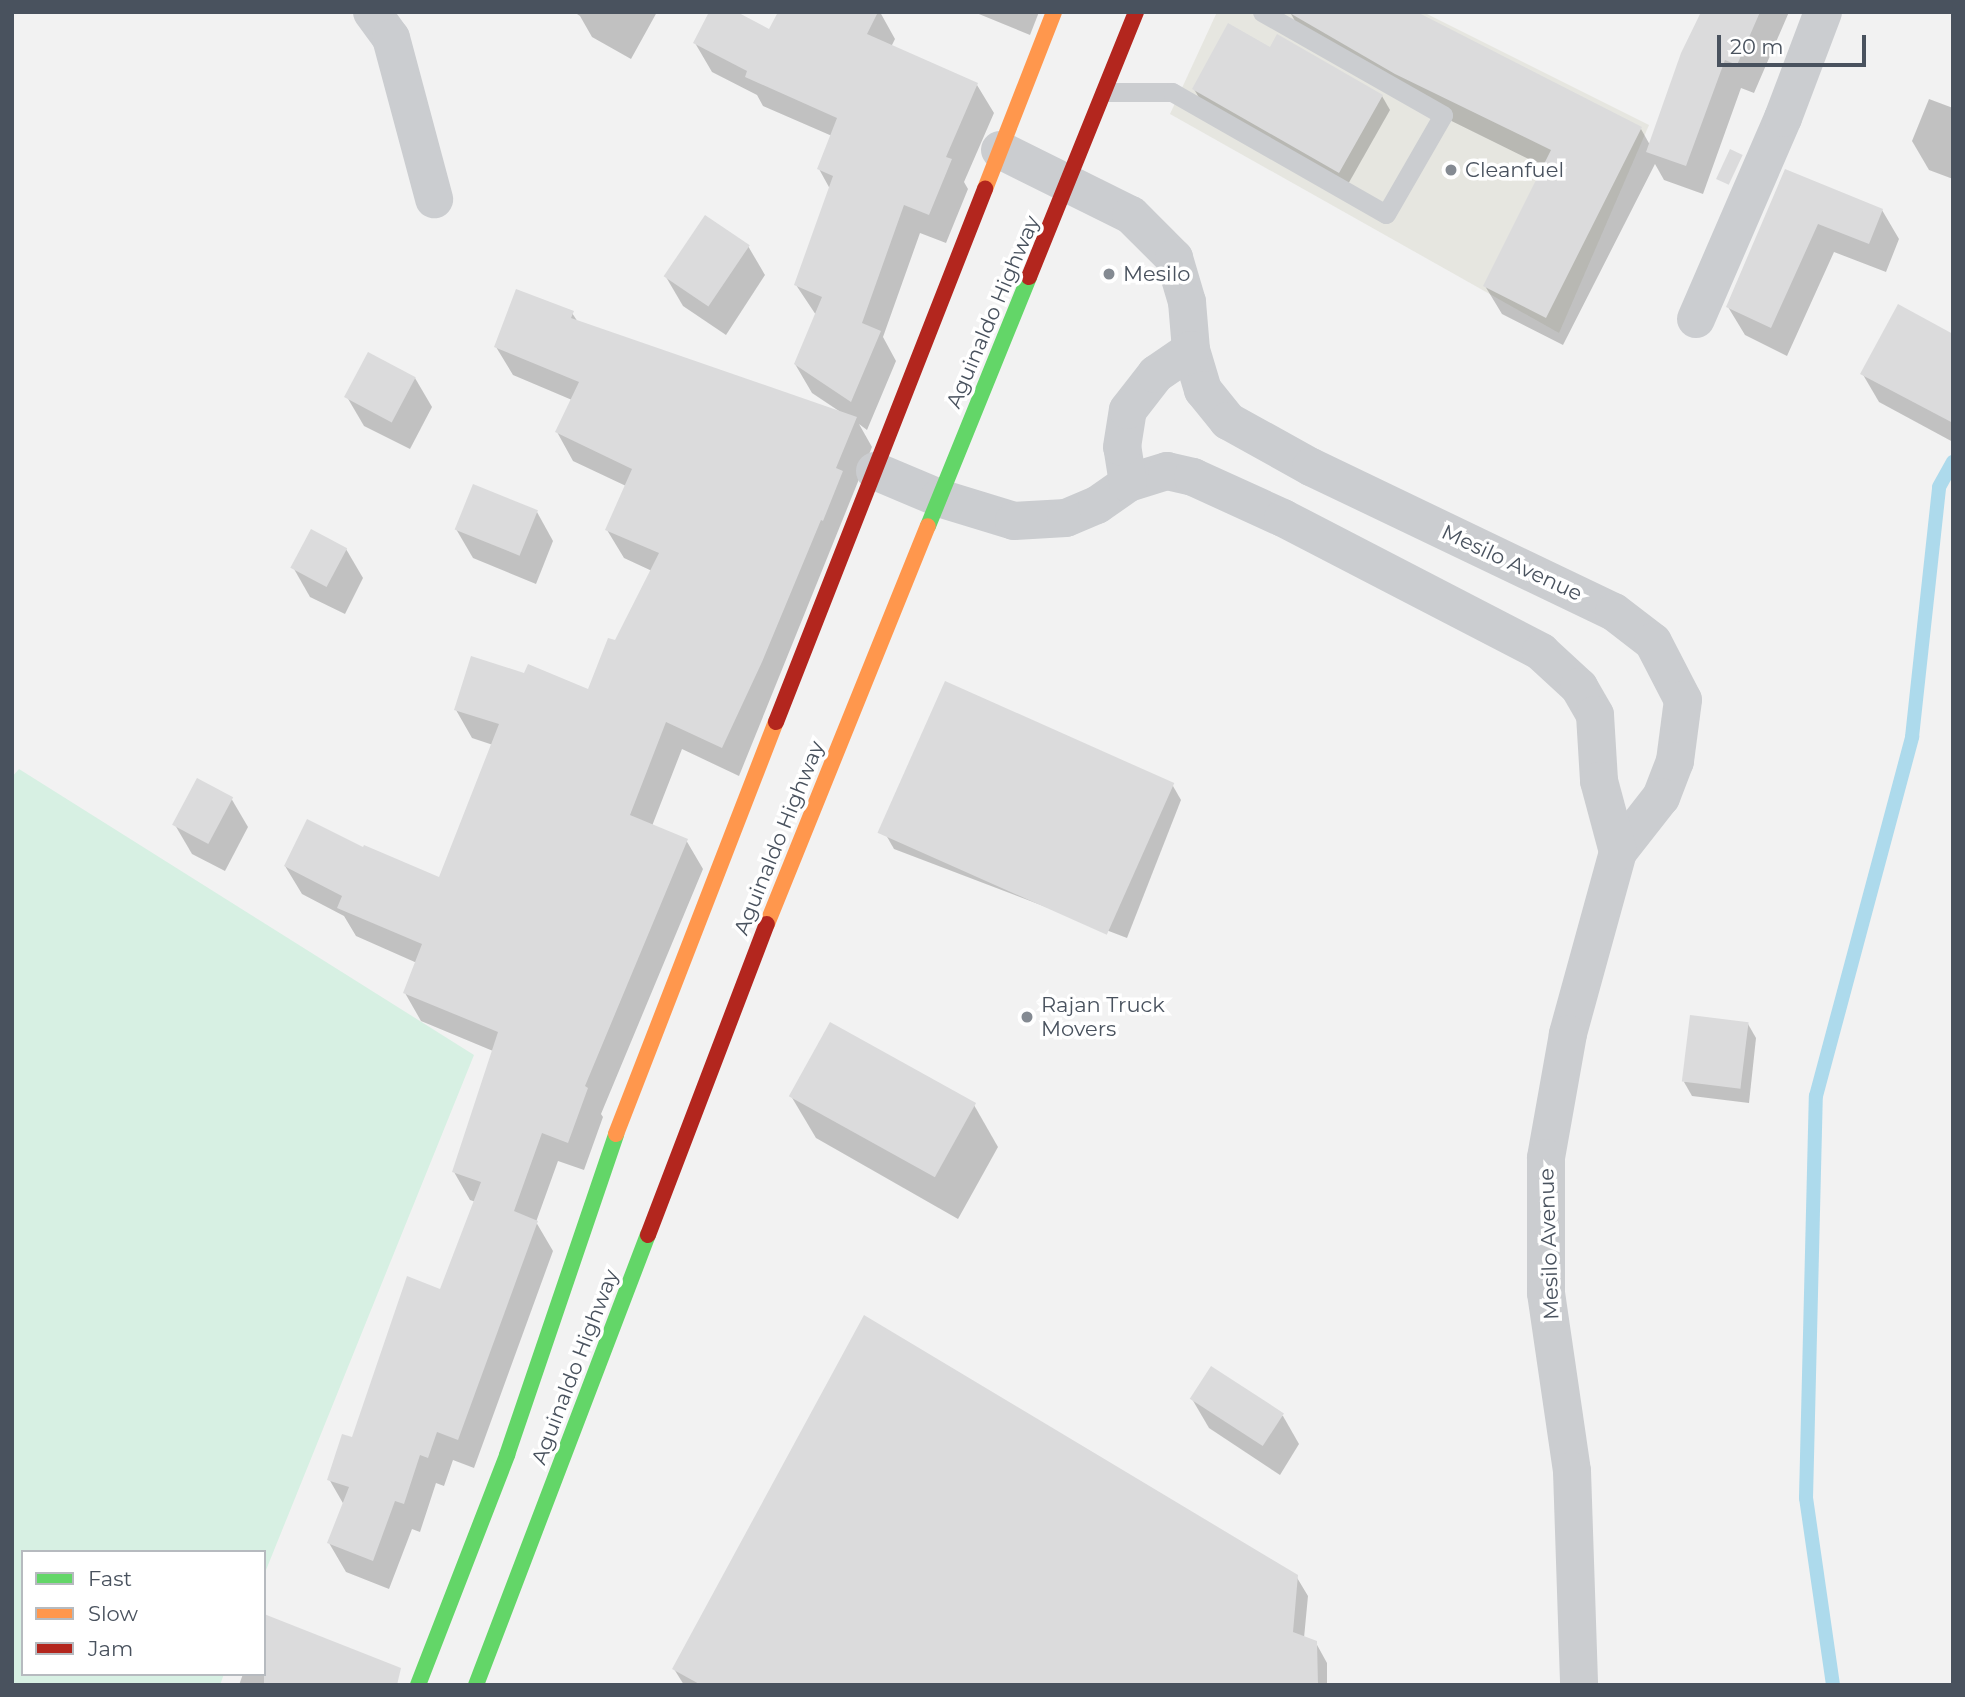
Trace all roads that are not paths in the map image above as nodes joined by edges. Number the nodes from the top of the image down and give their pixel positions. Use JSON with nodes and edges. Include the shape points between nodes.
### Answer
{"nodes":[{"id":1,"x":372,"y":12,"type":"edge"},
{"id":2,"x":1054,"y":12,"type":"edge"},
{"id":3,"x":1136,"y":12,"type":"edge"},
{"id":4,"x":1262,"y":12,"type":"edge"},
{"id":5,"x":1823,"y":12,"type":"edge"},
{"id":6,"x":1105,"y":92,"type":"junction"},
{"id":7,"x":1000,"y":150,"type":"junction"},
{"id":8,"x":1069,"y":184,"type":"junction"},
{"id":9,"x":434,"y":199,"type":"dead end"},
{"id":10,"x":1696,"y":319,"type":"dead end"},
{"id":11,"x":1191,"y":351,"type":"junction"},
{"id":12,"x":1311,"y":467,"type":"junction"},
{"id":13,"x":875,"y":471,"type":"junction"},
{"id":14,"x":1128,"y":483,"type":"junction"},
{"id":15,"x":939,"y":498,"type":"junction"},
{"id":16,"x":1283,"y":519,"type":"junction"},
{"id":17,"x":1618,"y":852,"type":"junction"},
{"id":18,"x":418,"y":1685,"type":"edge"},
{"id":19,"x":476,"y":1685,"type":"edge"},
{"id":20,"x":1580,"y":1685,"type":"edge"}],
"edges":[{"from":1,"to":9,"type":"street","via":[[391,38]]},
{"from":2,"to":7,"type":"main road","name":"Aguinaldo Highway"},
{"from":3,"to":6,"type":"main road","name":"Aguinaldo Highway"},
{"from":4,"to":6,"type":"lane","via":[[1443,115],[1386,214],[1172,92]]},
{"from":5,"to":10,"type":"street","via":[[1783,118]]},
{"from":6,"to":8,"type":"main road","name":"Aguinaldo Highway"},
{"from":7,"to":8,"type":"street","name":"Mesilo Avenue"},
{"from":7,"to":13,"type":"main road","name":"Aguinaldo Highway"},
{"from":8,"to":11,"type":"street","name":"Mesilo Avenue","via":[[1131,215],[1174,258],[1187,302]]},
{"from":8,"to":15,"type":"main road","name":"Aguinaldo Highway"},
{"from":11,"to":12,"type":"street","name":"Mesilo Avenue","via":[[1203,390],[1228,421]]},
{"from":11,"to":14,"type":"street","via":[[1156,374],[1128,410],[1122,447]]},
{"from":12,"to":16,"type":"street"},
{"from":12,"to":17,"type":"street","name":"Mesilo Avenue","via":[[1614,612],[1653,642],[1684,700],[1675,761],[1661,797]]},
{"from":13,"to":15,"type":"street"},
{"from":13,"to":18,"type":"main road","name":"Aguinaldo Highway","via":[[601,1171],[507,1455]]},
{"from":14,"to":15,"type":"street","via":[[1097,505],[1066,518],[1014,520]]},
{"from":14,"to":16,"type":"street","via":[[1167,471],[1194,477]]},
{"from":15,"to":19,"type":"main road","name":"Aguinaldo Highway","via":[[765,928]]},
{"from":16,"to":17,"type":"street","via":[[1541,652],[1580,687],[1595,715],[1599,780]]},
{"from":17,"to":20,"type":"street","name":"Mesilo Avenue","via":[[1568,1034],[1546,1158],[1546,1293],[1572,1471]]}]}
